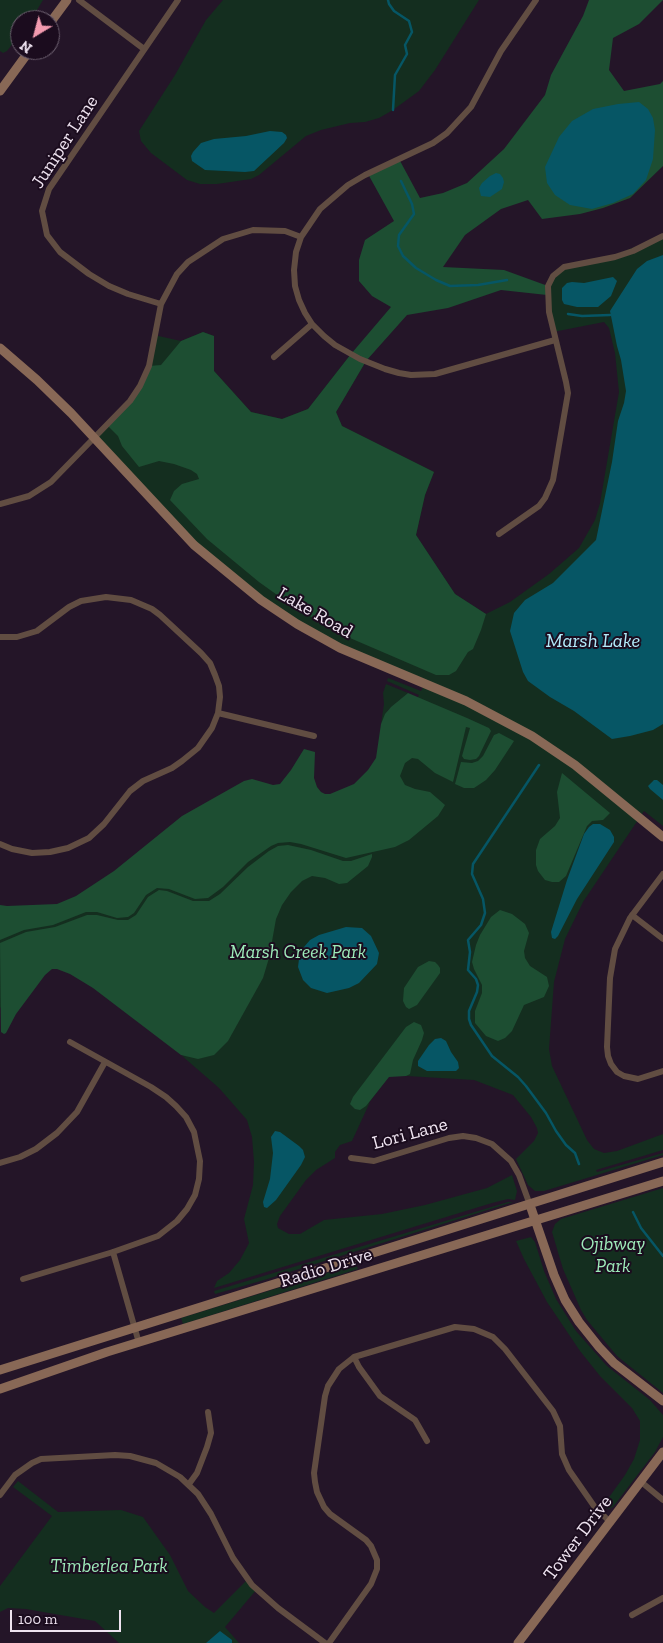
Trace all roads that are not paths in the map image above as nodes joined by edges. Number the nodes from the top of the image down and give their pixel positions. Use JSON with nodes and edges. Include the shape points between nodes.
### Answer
{"nodes":[{"id":1,"x":79,"y":0,"type":"edge"},
{"id":2,"x":178,"y":0,"type":"edge"},
{"id":3,"x":536,"y":0,"type":"edge"},
{"id":4,"x":144,"y":49,"type":"junction"},
{"id":5,"x":23,"y":60,"type":"edge"},
{"id":6,"x":0,"y":91,"type":"edge"},
{"id":7,"x":663,"y":236,"type":"edge"},
{"id":8,"x":301,"y":237,"type":"junction"},
{"id":9,"x":161,"y":304,"type":"junction"},
{"id":10,"x":312,"y":324,"type":"junction"},
{"id":11,"x":555,"y":340,"type":"junction"},
{"id":12,"x":0,"y":348,"type":"edge"},
{"id":13,"x":274,"y":357,"type":"dead end"},
{"id":14,"x":95,"y":438,"type":"junction"},
{"id":15,"x":0,"y":504,"type":"edge"},
{"id":16,"x":499,"y":534,"type":"dead end"},
{"id":17,"x":0,"y":636,"type":"edge"},
{"id":18,"x":218,"y":713,"type":"junction"},
{"id":19,"x":314,"y":736,"type":"dead end"},
{"id":20,"x":663,"y":837,"type":"edge"},
{"id":21,"x":0,"y":844,"type":"edge"},
{"id":22,"x":663,"y":874,"type":"edge"},
{"id":23,"x":632,"y":915,"type":"junction"},
{"id":24,"x":663,"y":939,"type":"edge"},
{"id":25,"x":70,"y":1042,"type":"dead end"},
{"id":26,"x":105,"y":1062,"type":"junction"},
{"id":27,"x":663,"y":1071,"type":"edge"},
{"id":28,"x":351,"y":1158,"type":"dead end"},
{"id":29,"x":663,"y":1162,"type":"edge"},
{"id":30,"x":0,"y":1163,"type":"edge"},
{"id":31,"x":663,"y":1181,"type":"edge"},
{"id":32,"x":530,"y":1205,"type":"junction"},
{"id":33,"x":536,"y":1220,"type":"junction"},
{"id":34,"x":113,"y":1252,"type":"junction"},
{"id":35,"x":22,"y":1279,"type":"dead end"},
{"id":36,"x":135,"y":1327,"type":"junction"},
{"id":37,"x":139,"y":1343,"type":"junction"},
{"id":38,"x":354,"y":1357,"type":"junction"},
{"id":39,"x":0,"y":1370,"type":"edge"},
{"id":40,"x":0,"y":1389,"type":"edge"},
{"id":41,"x":663,"y":1401,"type":"edge"},
{"id":42,"x":208,"y":1412,"type":"dead end"},
{"id":43,"x":427,"y":1441,"type":"dead end"},
{"id":44,"x":663,"y":1452,"type":"edge"},
{"id":45,"x":640,"y":1482,"type":"junction"},
{"id":46,"x":189,"y":1484,"type":"junction"},
{"id":47,"x":0,"y":1495,"type":"edge"},
{"id":48,"x":663,"y":1500,"type":"edge"},
{"id":49,"x":610,"y":1522,"type":"junction"},
{"id":50,"x":663,"y":1598,"type":"edge"},
{"id":51,"x":632,"y":1615,"type":"dead end"},
{"id":52,"x":327,"y":1643,"type":"edge"},
{"id":53,"x":518,"y":1643,"type":"edge"}],
"edges":[{"from":1,"to":4,"type":"street"},
{"from":2,"to":4,"type":"street","name":"Juniper Lane"},
{"from":3,"to":8,"type":"street","via":[[501,51],[480,93],[462,119],[433,143],[348,185],[320,209]]},
{"from":4,"to":9,"type":"street","name":"Juniper Lane","via":[[49,188],[42,218],[55,247],[89,274],[119,291]]},
{"from":5,"to":6,"type":"street"},
{"from":7,"to":11,"type":"street","via":[[615,257],[572,264],[559,270],[548,286],[550,323]]},
{"from":8,"to":9,"type":"street","via":[[285,232],[253,230],[223,239],[188,262],[177,274]]},
{"from":8,"to":10,"type":"street","via":[[295,261],[295,286]]},
{"from":9,"to":14,"type":"street","via":[[149,366],[140,386]]},
{"from":10,"to":11,"type":"street","via":[[346,352],[385,369],[411,375],[435,374]]},
{"from":10,"to":13,"type":"street"},
{"from":11,"to":16,"type":"street","via":[[568,393],[553,480],[539,506]]},
{"from":12,"to":14,"type":"street","name":"Lake Road"},
{"from":14,"to":15,"type":"street","via":[[45,487],[26,497]]},
{"from":14,"to":20,"type":"street","name":"Lake Road","via":[[194,545],[261,600],[340,648],[466,701],[526,732],[574,765]]},
{"from":17,"to":18,"type":"street","via":[[17,637],[37,630],[82,601],[106,596],[131,600],[152,609],[210,663],[219,686]]},
{"from":18,"to":19,"type":"street"},
{"from":18,"to":21,"type":"street","via":[[198,748],[182,762],[130,791],[89,838],[68,848],[41,853]]},
{"from":22,"to":23,"type":"street"},
{"from":23,"to":24,"type":"street"},
{"from":23,"to":27,"type":"street","via":[[617,944],[611,968],[608,1058],[615,1071],[628,1078],[641,1078]]},
{"from":25,"to":26,"type":"street"},
{"from":26,"to":30,"type":"street","via":[[77,1112],[57,1133],[36,1150]]},
{"from":26,"to":34,"type":"street","via":[[176,1106],[194,1132],[200,1161],[195,1195],[177,1221],[158,1236]]},
{"from":28,"to":32,"type":"street","name":"Lori Lane","via":[[374,1161],[450,1138],[476,1138],[496,1146],[511,1161]]},
{"from":29,"to":32,"type":"street","name":"Radio Drive"},
{"from":31,"to":33,"type":"street","name":"Radio Drive"},
{"from":32,"to":33,"type":"street"},
{"from":32,"to":36,"type":"street","name":"Radio Drive"},
{"from":33,"to":37,"type":"street","name":"Radio Drive"},
{"from":33,"to":41,"type":"street","via":[[556,1282],[582,1327],[614,1363]]},
{"from":34,"to":35,"type":"street"},
{"from":34,"to":36,"type":"street"},
{"from":36,"to":37,"type":"street"},
{"from":36,"to":39,"type":"street","name":"Radio Drive"},
{"from":37,"to":40,"type":"street","name":"Radio Drive"},
{"from":38,"to":43,"type":"street","via":[[380,1396],[415,1420]]},
{"from":38,"to":49,"type":"street","via":[[455,1327],[474,1329],[493,1337],[553,1411],[560,1426],[562,1454],[569,1470],[594,1506]]},
{"from":38,"to":52,"type":"street","via":[[339,1369],[328,1386],[314,1482],[330,1514],[371,1546],[377,1569],[371,1584]]},
{"from":42,"to":46,"type":"street","via":[[211,1433],[197,1473]]},
{"from":44,"to":45,"type":"street","name":"Tower Drive"},
{"from":45,"to":48,"type":"street"},
{"from":45,"to":49,"type":"street","name":"Tower Drive"},
{"from":46,"to":47,"type":"street","via":[[169,1469],[130,1456],[52,1458],[41,1459],[23,1469]]},
{"from":46,"to":52,"type":"street","via":[[205,1503],[232,1558],[252,1585]]},
{"from":49,"to":53,"type":"street","name":"Tower Drive"},
{"from":50,"to":51,"type":"street"}]}
